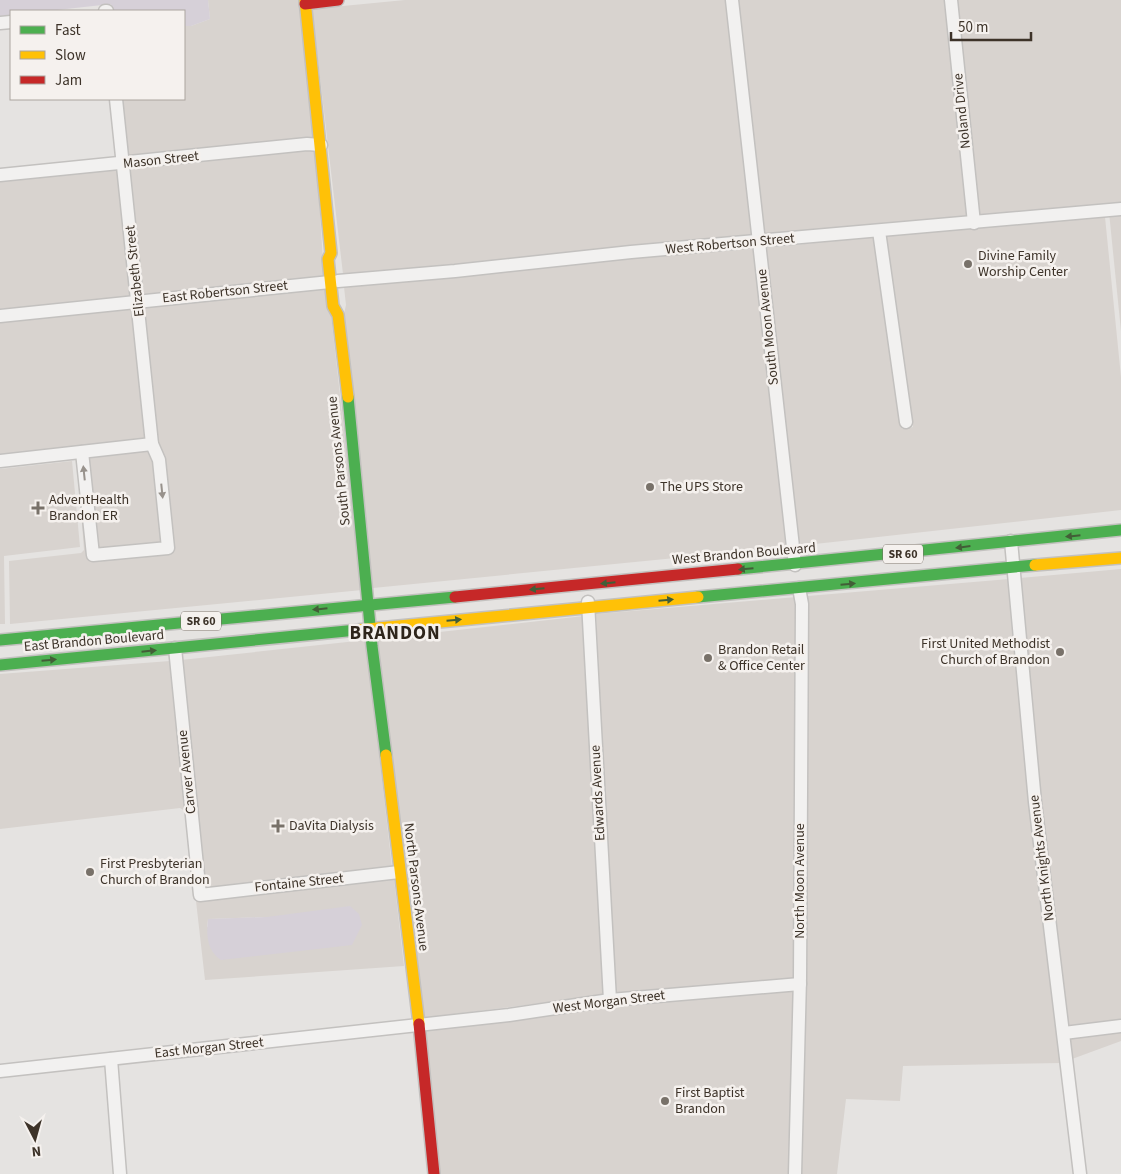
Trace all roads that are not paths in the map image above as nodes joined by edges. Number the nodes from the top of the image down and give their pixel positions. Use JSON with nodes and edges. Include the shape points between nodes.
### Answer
{"nodes":[{"id":1,"x":338,"y":0,"type":"edge"},
{"id":2,"x":732,"y":0,"type":"edge"},
{"id":3,"x":951,"y":0,"type":"edge"},
{"id":4,"x":305,"y":2,"type":"edge"},
{"id":5,"x":116,"y":100,"type":"edge"},
{"id":6,"x":321,"y":145,"type":"junction"},
{"id":7,"x":123,"y":164,"type":"junction"},
{"id":8,"x":0,"y":175,"type":"edge"},
{"id":9,"x":1121,"y":210,"type":"edge"},
{"id":10,"x":974,"y":223,"type":"junction"},
{"id":11,"x":879,"y":231,"type":"junction"},
{"id":12,"x":759,"y":242,"type":"junction"},
{"id":13,"x":334,"y":281,"type":"junction"},
{"id":14,"x":138,"y":301,"type":"junction"},
{"id":15,"x":0,"y":316,"type":"edge"},
{"id":16,"x":906,"y":422,"type":"dead end"},
{"id":17,"x":152,"y":444,"type":"junction"},
{"id":18,"x":82,"y":452,"type":"junction"},
{"id":19,"x":0,"y":461,"type":"edge"},
{"id":20,"x":1121,"y":530,"type":"edge"},
{"id":21,"x":1011,"y":542,"type":"junction"},
{"id":22,"x":879,"y":556,"type":"junction"},
{"id":23,"x":1121,"y":558,"type":"edge"},
{"id":24,"x":795,"y":565,"type":"junction"},
{"id":25,"x":1013,"y":567,"type":"junction"},
{"id":26,"x":586,"y":585,"type":"junction"},
{"id":27,"x":799,"y":588,"type":"junction"},
{"id":28,"x":727,"y":595,"type":"junction"},
{"id":29,"x":368,"y":604,"type":"junction"},
{"id":30,"x":588,"y":608,"type":"junction"},
{"id":31,"x":370,"y":628,"type":"junction"},
{"id":32,"x":0,"y":640,"type":"edge"},
{"id":33,"x":175,"y":648,"type":"junction"},
{"id":34,"x":0,"y":665,"type":"edge"},
{"id":35,"x":398,"y":872,"type":"junction"},
{"id":36,"x":200,"y":895,"type":"joint"},
{"id":37,"x":800,"y":984,"type":"junction"},
{"id":38,"x":610,"y":1000,"type":"junction"},
{"id":39,"x":419,"y":1025,"type":"junction"},
{"id":40,"x":1121,"y":1026,"type":"edge"},
{"id":41,"x":1064,"y":1033,"type":"junction"},
{"id":42,"x":111,"y":1059,"type":"junction"},
{"id":43,"x":0,"y":1071,"type":"edge"},
{"id":44,"x":120,"y":1174,"type":"edge"},
{"id":45,"x":434,"y":1174,"type":"edge"},
{"id":46,"x":795,"y":1174,"type":"edge"},
{"id":47,"x":1080,"y":1174,"type":"edge"}],
"edges":[{"from":1,"to":4,"type":"main road"},
{"from":2,"to":12,"type":"street","name":"South Moon Avenue"},
{"from":3,"to":10,"type":"street","name":"Noland Drive"},
{"from":4,"to":6,"type":"main road","name":"South Parsons Avenue"},
{"from":5,"to":7,"type":"street","name":"Elizabeth Street"},
{"from":6,"to":7,"type":"street","name":"Mason Street"},
{"from":6,"to":13,"type":"main road","name":"South Parsons Avenue","via":[[328,259]]},
{"from":7,"to":8,"type":"street","name":"Mason Street"},
{"from":7,"to":14,"type":"street","name":"Elizabeth Street"},
{"from":9,"to":10,"type":"street","name":"West Robertson Street"},
{"from":10,"to":11,"type":"street","name":"West Robertson Street"},
{"from":11,"to":12,"type":"street","name":"West Robertson Street"},
{"from":11,"to":16,"type":"street"},
{"from":12,"to":13,"type":"street","name":"West Robertson Street"},
{"from":12,"to":24,"type":"street","name":"South Moon Avenue"},
{"from":13,"to":14,"type":"street","name":"East Robertson Street"},
{"from":13,"to":29,"type":"main road","name":"South Parsons Avenue","via":[[333,306],[338,315],[356,467]]},
{"from":14,"to":15,"type":"street","name":"East Robertson Street"},
{"from":14,"to":17,"type":"street","name":"Elizabeth Street"},
{"from":17,"to":18,"type":"street"},
{"from":17,"to":18,"type":"street","name":"Elizabeth Street","one_way":true,"via":[[159,460],[168,548],[93,555]]},
{"from":18,"to":19,"type":"street"},
{"from":20,"to":21,"type":"main road","name":"West Brandon Boulevard","number":"SR 60","one_way":true},
{"from":21,"to":22,"type":"main road","name":"West Brandon Boulevard","number":"SR 60","one_way":true},
{"from":21,"to":25,"type":"street","name":"North Knights Avenue"},
{"from":22,"to":24,"type":"main road","name":"West Brandon Boulevard","number":"SR 60"},
{"from":22,"to":27,"type":"main road","via":[[878,564],[869,569],[815,574],[803,580]]},
{"from":23,"to":25,"type":"main road","number":"SR 60"},
{"from":24,"to":26,"type":"main road","name":"West Brandon Boulevard","number":"SR 60","one_way":true},
{"from":24,"to":28,"type":"main road","via":[[793,573],[786,578],[736,584],[728,587]]},
{"from":27,"to":25,"type":"main road","number":"SR 60","one_way":true},
{"from":25,"to":41,"type":"street","name":"North Knights Avenue","via":[[1036,802]]},
{"from":26,"to":29,"type":"main road","name":"West Brandon Boulevard","number":"SR 60","one_way":true},
{"from":26,"to":30,"type":"street","name":"Edwards Avenue"},
{"from":27,"to":28,"type":"main road","number":"SR 60"},
{"from":27,"to":37,"type":"street","name":"North Moon Avenue","via":[[802,604]]},
{"from":30,"to":28,"type":"main road","number":"SR 60","one_way":true},
{"from":29,"to":31,"type":"main road","name":"North Parsons Avenue"},
{"from":29,"to":32,"type":"main road","name":"East Brandon Boulevard","number":"SR 60","one_way":true},
{"from":31,"to":30,"type":"main road","number":"SR 60","one_way":true},
{"from":30,"to":38,"type":"street","name":"Edwards Avenue"},
{"from":31,"to":33,"type":"main road","name":"East Brandon Boulevard","number":"SR 60"},
{"from":31,"to":35,"type":"main road","name":"North Parsons Avenue"},
{"from":34,"to":33,"type":"main road","name":"East Brandon Boulevard","number":"SR 60","one_way":true},
{"from":33,"to":36,"type":"street","name":"Carver Avenue"},
{"from":35,"to":36,"type":"street","name":"Fontaine Street"},
{"from":35,"to":39,"type":"main road","name":"North Parsons Avenue"},
{"from":37,"to":38,"type":"street","name":"West Morgan Street"},
{"from":37,"to":46,"type":"street","name":"North Moon Avenue"},
{"from":38,"to":39,"type":"street","name":"West Morgan Street"},
{"from":39,"to":42,"type":"street","name":"East Morgan Street"},
{"from":39,"to":45,"type":"main road","name":"North Parsons Avenue"},
{"from":40,"to":41,"type":"street"},
{"from":41,"to":47,"type":"street","name":"North Knights Avenue"},
{"from":42,"to":43,"type":"street","name":"East Morgan Street"},
{"from":42,"to":44,"type":"street"}]}
